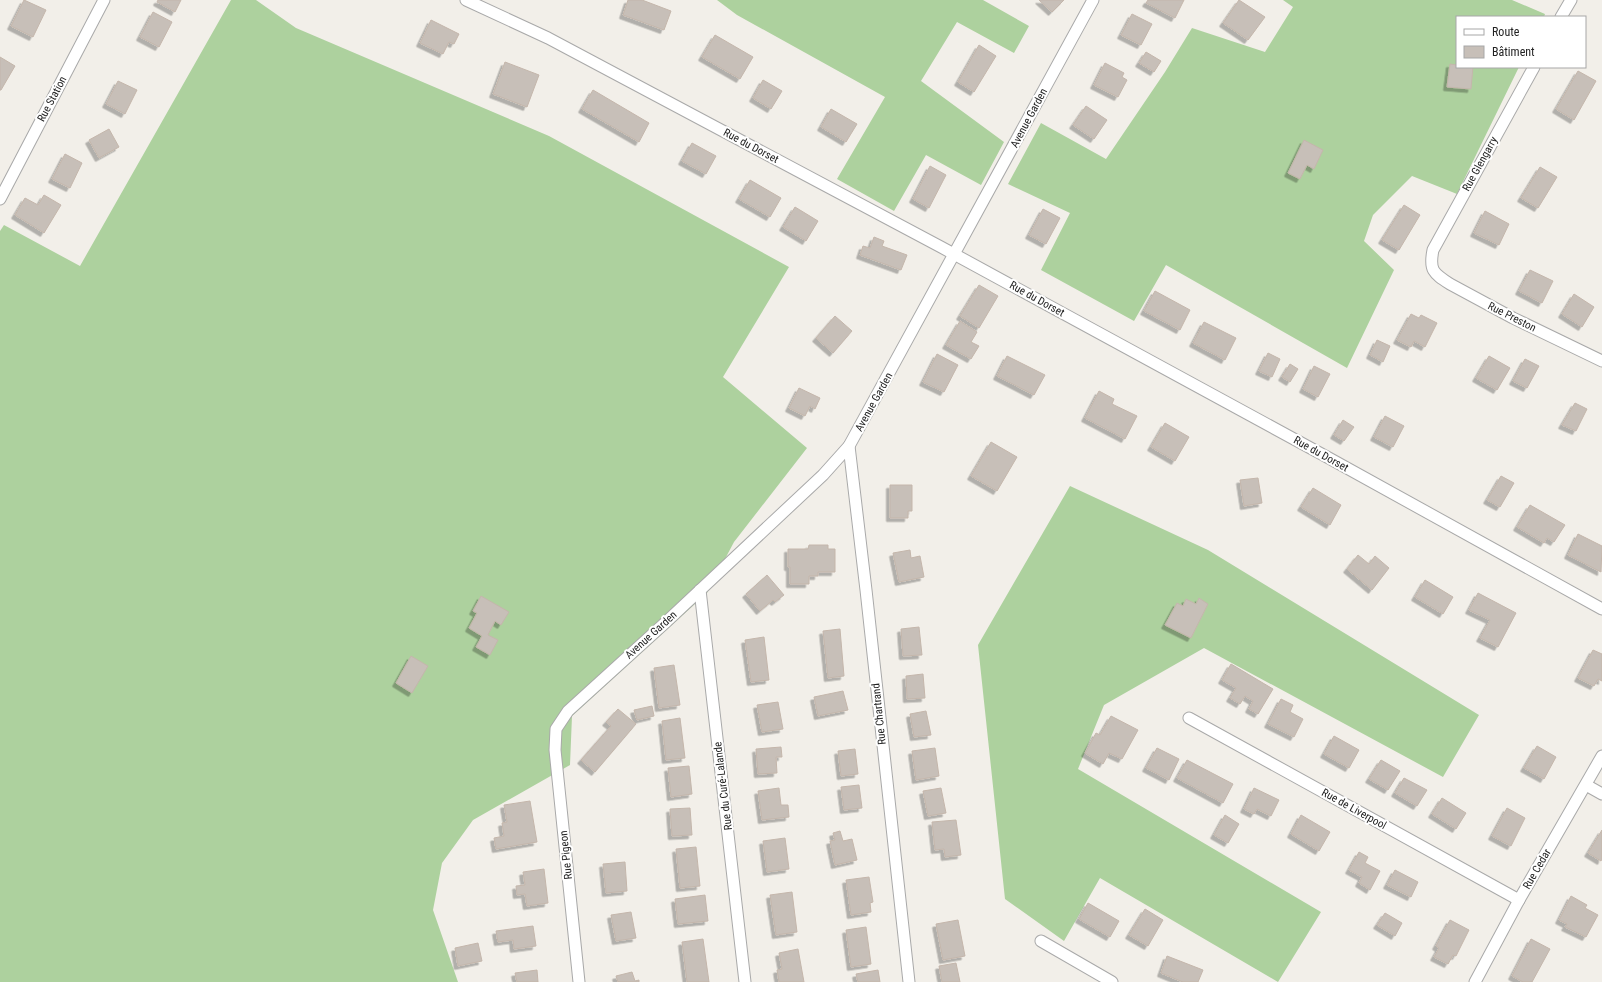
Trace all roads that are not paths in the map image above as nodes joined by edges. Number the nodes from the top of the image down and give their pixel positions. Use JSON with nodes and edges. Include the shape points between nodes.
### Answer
{"nodes":[{"id":1,"x":104,"y":0,"type":"edge"},
{"id":2,"x":466,"y":0,"type":"edge"},
{"id":3,"x":1093,"y":0,"type":"edge"},
{"id":4,"x":1570,"y":0,"type":"edge"},
{"id":5,"x":1562,"y":16,"type":"edge"},
{"id":6,"x":1533,"y":68,"type":"edge"},
{"id":7,"x":0,"y":199,"type":"edge"},
{"id":8,"x":955,"y":254,"type":"junction"},
{"id":9,"x":1431,"y":262,"type":"joint"},
{"id":10,"x":1602,"y":361,"type":"edge"},
{"id":11,"x":849,"y":446,"type":"junction"},
{"id":12,"x":700,"y":590,"type":"junction"},
{"id":13,"x":1602,"y":609,"type":"edge"},
{"id":14,"x":1189,"y":718,"type":"dead end"},
{"id":15,"x":556,"y":729,"type":"joint"},
{"id":16,"x":1602,"y":756,"type":"edge"},
{"id":17,"x":1586,"y":784,"type":"junction"},
{"id":18,"x":1602,"y":794,"type":"edge"},
{"id":19,"x":1519,"y":900,"type":"junction"},
{"id":20,"x":1040,"y":941,"type":"dead end"},
{"id":21,"x":580,"y":982,"type":"edge"},
{"id":22,"x":745,"y":982,"type":"edge"},
{"id":23,"x":909,"y":982,"type":"edge"},
{"id":24,"x":1109,"y":982,"type":"edge"},
{"id":25,"x":1475,"y":982,"type":"edge"}],
"edges":[{"from":1,"to":7,"type":"street","name":"Rue Station"},
{"from":2,"to":8,"type":"street","name":"Rue du Dorset","via":[[548,38]]},
{"from":3,"to":8,"type":"street","name":"Avenue Garden"},
{"from":4,"to":5,"type":"street"},
{"from":6,"to":9,"type":"street","name":"Rue Glengarry","via":[[1433,250]]},
{"from":8,"to":11,"type":"street","name":"Avenue Garden"},
{"from":8,"to":13,"type":"street","name":"Rue du Dorset"},
{"from":9,"to":10,"type":"street","name":"Rue Preston","via":[[1434,271],[1450,284]]},
{"from":11,"to":12,"type":"street","name":"Avenue Garden","via":[[823,475]]},
{"from":11,"to":23,"type":"street","name":"Rue Chartrand"},
{"from":12,"to":15,"type":"street","name":"Avenue Garden","via":[[568,711]]},
{"from":12,"to":22,"type":"street","name":"Rue du Curé-Lalande"},
{"from":14,"to":19,"type":"street","name":"Rue de Liverpool"},
{"from":15,"to":21,"type":"street","name":"Rue Pigeon","via":[[555,750]]},
{"from":16,"to":17,"type":"street","name":"Rue Cedar"},
{"from":17,"to":18,"type":"street"},
{"from":17,"to":19,"type":"street","name":"Rue Cedar"},
{"from":19,"to":25,"type":"street","name":"Rue Cedar"},
{"from":20,"to":24,"type":"street"}]}
